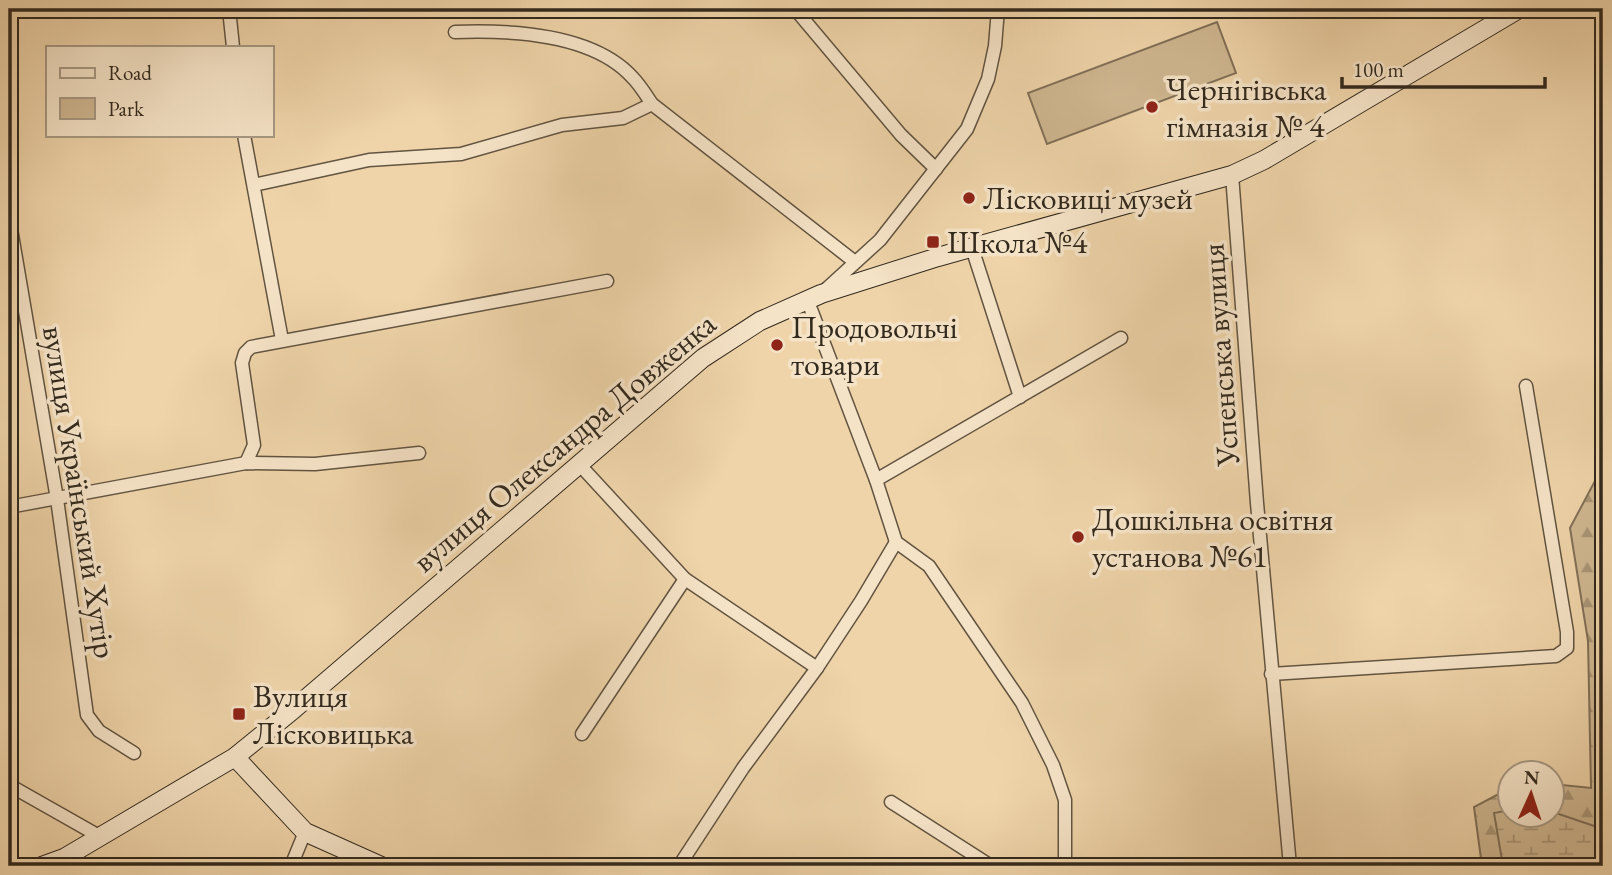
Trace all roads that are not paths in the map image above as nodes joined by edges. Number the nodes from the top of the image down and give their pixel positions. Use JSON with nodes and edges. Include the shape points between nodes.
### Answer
{"nodes":[{"id":1,"x":229,"y":9,"type":"edge"},
{"id":2,"x":795,"y":9,"type":"edge"},
{"id":3,"x":998,"y":9,"type":"edge"},
{"id":4,"x":1519,"y":9,"type":"edge"},
{"id":5,"x":455,"y":32,"type":"dead end"},
{"id":6,"x":233,"y":46,"type":"edge"},
{"id":7,"x":652,"y":104,"type":"junction"},
{"id":8,"x":244,"y":136,"type":"edge"},
{"id":9,"x":936,"y":169,"type":"junction"},
{"id":10,"x":1232,"y":175,"type":"junction"},
{"id":11,"x":254,"y":185,"type":"junction"},
{"id":12,"x":9,"y":217,"type":"edge"},
{"id":13,"x":972,"y":248,"type":"junction"},
{"id":14,"x":855,"y":262,"type":"junction"},
{"id":15,"x":607,"y":281,"type":"dead end"},
{"id":16,"x":814,"y":297,"type":"junction"},
{"id":17,"x":1121,"y":338,"type":"dead end"},
{"id":18,"x":282,"y":340,"type":"junction"},
{"id":19,"x":1526,"y":386,"type":"dead end"},
{"id":20,"x":1020,"y":397,"type":"junction"},
{"id":21,"x":419,"y":453,"type":"dead end"},
{"id":22,"x":246,"y":463,"type":"junction"},
{"id":23,"x":579,"y":464,"type":"junction"},
{"id":24,"x":876,"y":480,"type":"junction"},
{"id":25,"x":57,"y":499,"type":"junction"},
{"id":26,"x":9,"y":507,"type":"edge"},
{"id":27,"x":895,"y":542,"type":"junction"},
{"id":28,"x":685,"y":579,"type":"junction"},
{"id":29,"x":817,"y":667,"type":"junction"},
{"id":30,"x":1271,"y":674,"type":"junction"},
{"id":31,"x":582,"y":734,"type":"dead end"},
{"id":32,"x":134,"y":753,"type":"dead end"},
{"id":33,"x":235,"y":757,"type":"junction"},
{"id":34,"x":9,"y":785,"type":"edge"},
{"id":35,"x":891,"y":802,"type":"dead end"},
{"id":36,"x":304,"y":832,"type":"junction"},
{"id":37,"x":99,"y":836,"type":"junction"},
{"id":38,"x":42,"y":866,"type":"edge"},
{"id":39,"x":291,"y":866,"type":"edge"},
{"id":40,"x":381,"y":866,"type":"edge"},
{"id":41,"x":679,"y":866,"type":"edge"},
{"id":42,"x":991,"y":866,"type":"edge"},
{"id":43,"x":1065,"y":866,"type":"edge"},
{"id":44,"x":1290,"y":866,"type":"edge"}],
"edges":[{"from":1,"to":6,"type":"street"},
{"from":2,"to":9,"type":"street","via":[[901,135]]},
{"from":3,"to":9,"type":"street","via":[[988,79],[967,129]]},
{"from":4,"to":10,"type":"main road","name":"вулиця Олександра Довженка"},
{"from":5,"to":7,"type":"street","via":[[522,33],[576,44],[608,58],[632,76]]},
{"from":7,"to":11,"type":"street","via":[[623,118],[562,125],[461,154],[369,160]]},
{"from":7,"to":14,"type":"street"},
{"from":8,"to":11,"type":"street"},
{"from":9,"to":14,"type":"street","via":[[880,240]]},
{"from":10,"to":13,"type":"main road","name":"вулиця Олександра Довженка"},
{"from":10,"to":30,"type":"street","name":"Успенська вулиця"},
{"from":11,"to":18,"type":"street"},
{"from":12,"to":25,"type":"street","name":"вулиця Український Хутір"},
{"from":13,"to":16,"type":"main road","name":"вулиця Олександра Довженка"},
{"from":13,"to":20,"type":"street"},
{"from":14,"to":16,"type":"street"},
{"from":15,"to":18,"type":"street"},
{"from":16,"to":23,"type":"main road","name":"вулиця Олександра Довженка","via":[[760,321],[703,358]]},
{"from":16,"to":24,"type":"street"},
{"from":17,"to":20,"type":"street"},
{"from":18,"to":22,"type":"street","via":[[251,347],[242,363],[254,445]]},
{"from":19,"to":30,"type":"street","via":[[1567,648],[1556,656]]},
{"from":20,"to":24,"type":"street"},
{"from":21,"to":22,"type":"street","via":[[314,464]]},
{"from":22,"to":25,"type":"street"},
{"from":23,"to":28,"type":"street"},
{"from":23,"to":33,"type":"main road","name":"вулиця Олександра Довженка"},
{"from":24,"to":27,"type":"street"},
{"from":25,"to":26,"type":"street"},
{"from":25,"to":32,"type":"street","name":"вулиця Український Хутір","via":[[87,715],[99,731]]},
{"from":27,"to":29,"type":"street"},
{"from":27,"to":43,"type":"street","via":[[929,566],[1022,703],[1054,765],[1065,800]]},
{"from":28,"to":29,"type":"street"},
{"from":28,"to":31,"type":"street"},
{"from":29,"to":41,"type":"street"},
{"from":30,"to":44,"type":"street","name":"Успенська вулиця"},
{"from":33,"to":36,"type":"main road"},
{"from":33,"to":37,"type":"main road","name":"вулиця Олександра Довженка"},
{"from":34,"to":37,"type":"street"},
{"from":35,"to":42,"type":"street"},
{"from":36,"to":39,"type":"street"},
{"from":36,"to":40,"type":"main road"},
{"from":37,"to":38,"type":"main road","name":"вулиця Олександра Довженка"}]}
